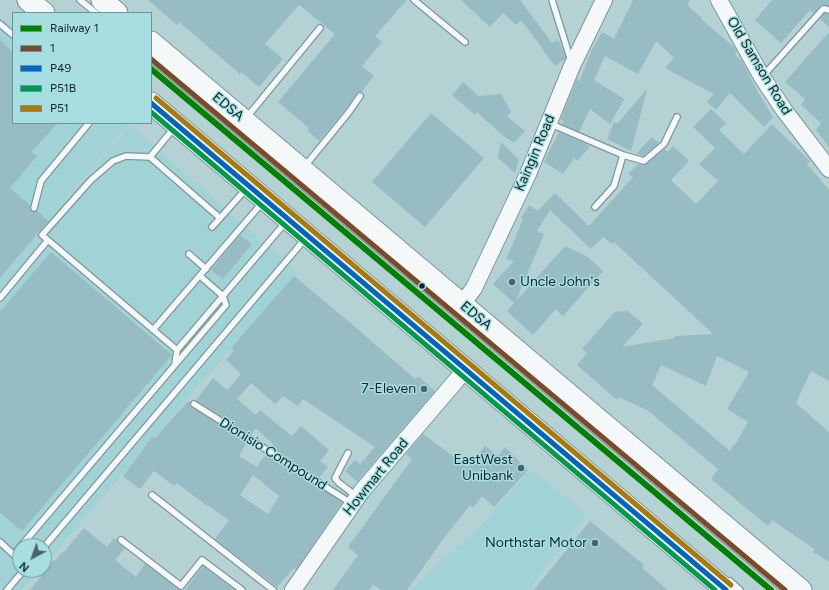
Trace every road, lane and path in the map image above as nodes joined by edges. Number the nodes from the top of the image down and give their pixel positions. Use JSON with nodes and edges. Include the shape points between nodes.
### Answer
{"nodes":[{"id":1,"x":28,"y":0,"type":"edge"},
{"id":2,"x":80,"y":0,"type":"edge"},
{"id":3,"x":414,"y":0,"type":"edge"},
{"id":4,"x":552,"y":0,"type":"edge"},
{"id":5,"x":604,"y":0,"type":"edge"},
{"id":6,"x":719,"y":0,"type":"edge"},
{"id":7,"x":107,"y":6,"type":"edge"},
{"id":8,"x":829,"y":10,"type":"edge"},
{"id":9,"x":43,"y":12,"type":"edge"},
{"id":10,"x":0,"y":24,"type":"edge"},
{"id":11,"x":320,"y":28,"type":"dead end"},
{"id":12,"x":12,"y":34,"type":"edge"},
{"id":13,"x":465,"y":42,"type":"dead end"},
{"id":14,"x":152,"y":43,"type":"edge"},
{"id":15,"x":152,"y":60,"type":"edge"},
{"id":16,"x":572,"y":66,"type":"junction"},
{"id":17,"x":762,"y":77,"type":"junction"},
{"id":18,"x":152,"y":95,"type":"edge"},
{"id":19,"x":360,"y":96,"type":"dead end"},
{"id":20,"x":152,"y":105,"type":"edge"},
{"id":21,"x":677,"y":116,"type":"dead end"},
{"id":22,"x":244,"y":120,"type":"junction"},
{"id":23,"x":548,"y":122,"type":"junction"},
{"id":24,"x":88,"y":124,"type":"edge"},
{"id":25,"x":176,"y":125,"type":"junction"},
{"id":26,"x":623,"y":155,"type":"junction"},
{"id":27,"x":150,"y":157,"type":"junction"},
{"id":28,"x":829,"y":169,"type":"edge"},
{"id":29,"x":303,"y":170,"type":"junction"},
{"id":30,"x":248,"y":186,"type":"junction"},
{"id":31,"x":265,"y":200,"type":"junction"},
{"id":32,"x":595,"y":207,"type":"dead end"},
{"id":33,"x":34,"y":208,"type":"dead end"},
{"id":34,"x":220,"y":218,"type":"junction"},
{"id":35,"x":288,"y":220,"type":"junction"},
{"id":36,"x":212,"y":227,"type":"dead end"},
{"id":37,"x":308,"y":236,"type":"junction"},
{"id":38,"x":48,"y":240,"type":"junction"},
{"id":39,"x":189,"y":254,"type":"dead end"},
{"id":40,"x":206,"y":269,"type":"junction"},
{"id":41,"x":200,"y":276,"type":"junction"},
{"id":42,"x":223,"y":296,"type":"junction"},
{"id":43,"x":0,"y":298,"type":"edge"},
{"id":44,"x":462,"y":304,"type":"junction"},
{"id":45,"x":153,"y":330,"type":"junction"},
{"id":46,"x":177,"y":350,"type":"junction"},
{"id":47,"x":175,"y":364,"type":"junction"},
{"id":48,"x":466,"y":369,"type":"junction"},
{"id":49,"x":194,"y":404,"type":"dead end"},
{"id":50,"x":348,"y":453,"type":"dead end"},
{"id":51,"x":152,"y":495,"type":"dead end"},
{"id":52,"x":355,"y":501,"type":"junction"},
{"id":53,"x":29,"y":538,"type":"edge"},
{"id":54,"x":52,"y":538,"type":"edge"},
{"id":55,"x":121,"y":540,"type":"dead end"},
{"id":56,"x":0,"y":542,"type":"edge"},
{"id":57,"x":12,"y":553,"type":"edge"},
{"id":58,"x":17,"y":578,"type":"edge"},
{"id":59,"x":7,"y":590,"type":"edge"},
{"id":60,"x":242,"y":590,"type":"edge"},
{"id":61,"x":273,"y":590,"type":"edge"},
{"id":62,"x":293,"y":590,"type":"edge"},
{"id":63,"x":726,"y":590,"type":"edge"},
{"id":64,"x":740,"y":590,"type":"edge"},
{"id":65,"x":785,"y":590,"type":"edge"},
{"id":66,"x":802,"y":590,"type":"edge"}],
"edges":[{"from":1,"to":9,"type":"highway"},
{"from":2,"to":7,"type":"lane"},
{"from":3,"to":13,"type":"lane"},
{"from":4,"to":16,"type":"lane"},
{"from":5,"to":16,"type":"street","name":"Kaingin Road"},
{"from":6,"to":17,"type":"street","name":"Old Samson Road"},
{"from":8,"to":17,"type":"lane","via":[[823,9]]},
{"from":10,"to":12,"type":"lane"},
{"from":11,"to":22,"type":"lane"},
{"from":14,"to":22,"type":"highway","name":"EDSA"},
{"from":15,"to":65,"type":"lane"},
{"from":16,"to":23,"type":"street","name":"Kaingin Road"},
{"from":17,"to":28,"type":"street","name":"Old Samson Road"},
{"from":18,"to":64,"type":"lane"},
{"from":19,"to":29,"type":"lane"},
{"from":20,"to":25,"type":"highway"},
{"from":21,"to":26,"type":"lane","via":[[664,144],[644,161]]},
{"from":22,"to":29,"type":"highway","name":"EDSA"},
{"from":23,"to":26,"type":"lane"},
{"from":23,"to":44,"type":"street","name":"Kaingin Road","via":[[528,174],[481,274]]},
{"from":24,"to":33,"type":"lane","via":[[41,181]]},
{"from":25,"to":27,"type":"lane"},
{"from":25,"to":30,"type":"highway"},
{"from":26,"to":32,"type":"lane","via":[[614,186]]},
{"from":27,"to":34,"type":"lane"},
{"from":27,"to":38,"type":"lane","via":[[126,156],[104,168],[42,235]]},
{"from":29,"to":44,"type":"highway","name":"EDSA"},
{"from":30,"to":31,"type":"highway"},
{"from":30,"to":34,"type":"lane"},
{"from":31,"to":35,"type":"highway"},
{"from":31,"to":40,"type":"lane"},
{"from":34,"to":36,"type":"lane"},
{"from":35,"to":37,"type":"highway"},
{"from":35,"to":42,"type":"lane"},
{"from":37,"to":48,"type":"highway"},
{"from":37,"to":54,"type":"lane"},
{"from":38,"to":43,"type":"lane"},
{"from":38,"to":45,"type":"lane"},
{"from":39,"to":40,"type":"lane"},
{"from":40,"to":41,"type":"lane"},
{"from":41,"to":42,"type":"lane"},
{"from":41,"to":45,"type":"lane"},
{"from":42,"to":46,"type":"lane"},
{"from":42,"to":47,"type":"lane","via":[[226,306]]},
{"from":44,"to":66,"type":"highway","name":"EDSA"},
{"from":45,"to":46,"type":"lane"},
{"from":46,"to":47,"type":"lane"},
{"from":47,"to":53,"type":"lane"},
{"from":48,"to":52,"type":"street","name":"Howmart Road"},
{"from":48,"to":63,"type":"highway"},
{"from":49,"to":52,"type":"lane","name":"Dionisio Compound"},
{"from":50,"to":52,"type":"lane","via":[[335,478]]},
{"from":51,"to":61,"type":"lane"},
{"from":52,"to":62,"type":"street","name":"Howmart Road"},
{"from":55,"to":60,"type":"lane","via":[[181,586],[202,560]]},
{"from":56,"to":57,"type":"lane"},
{"from":58,"to":59,"type":"lane"}]}
